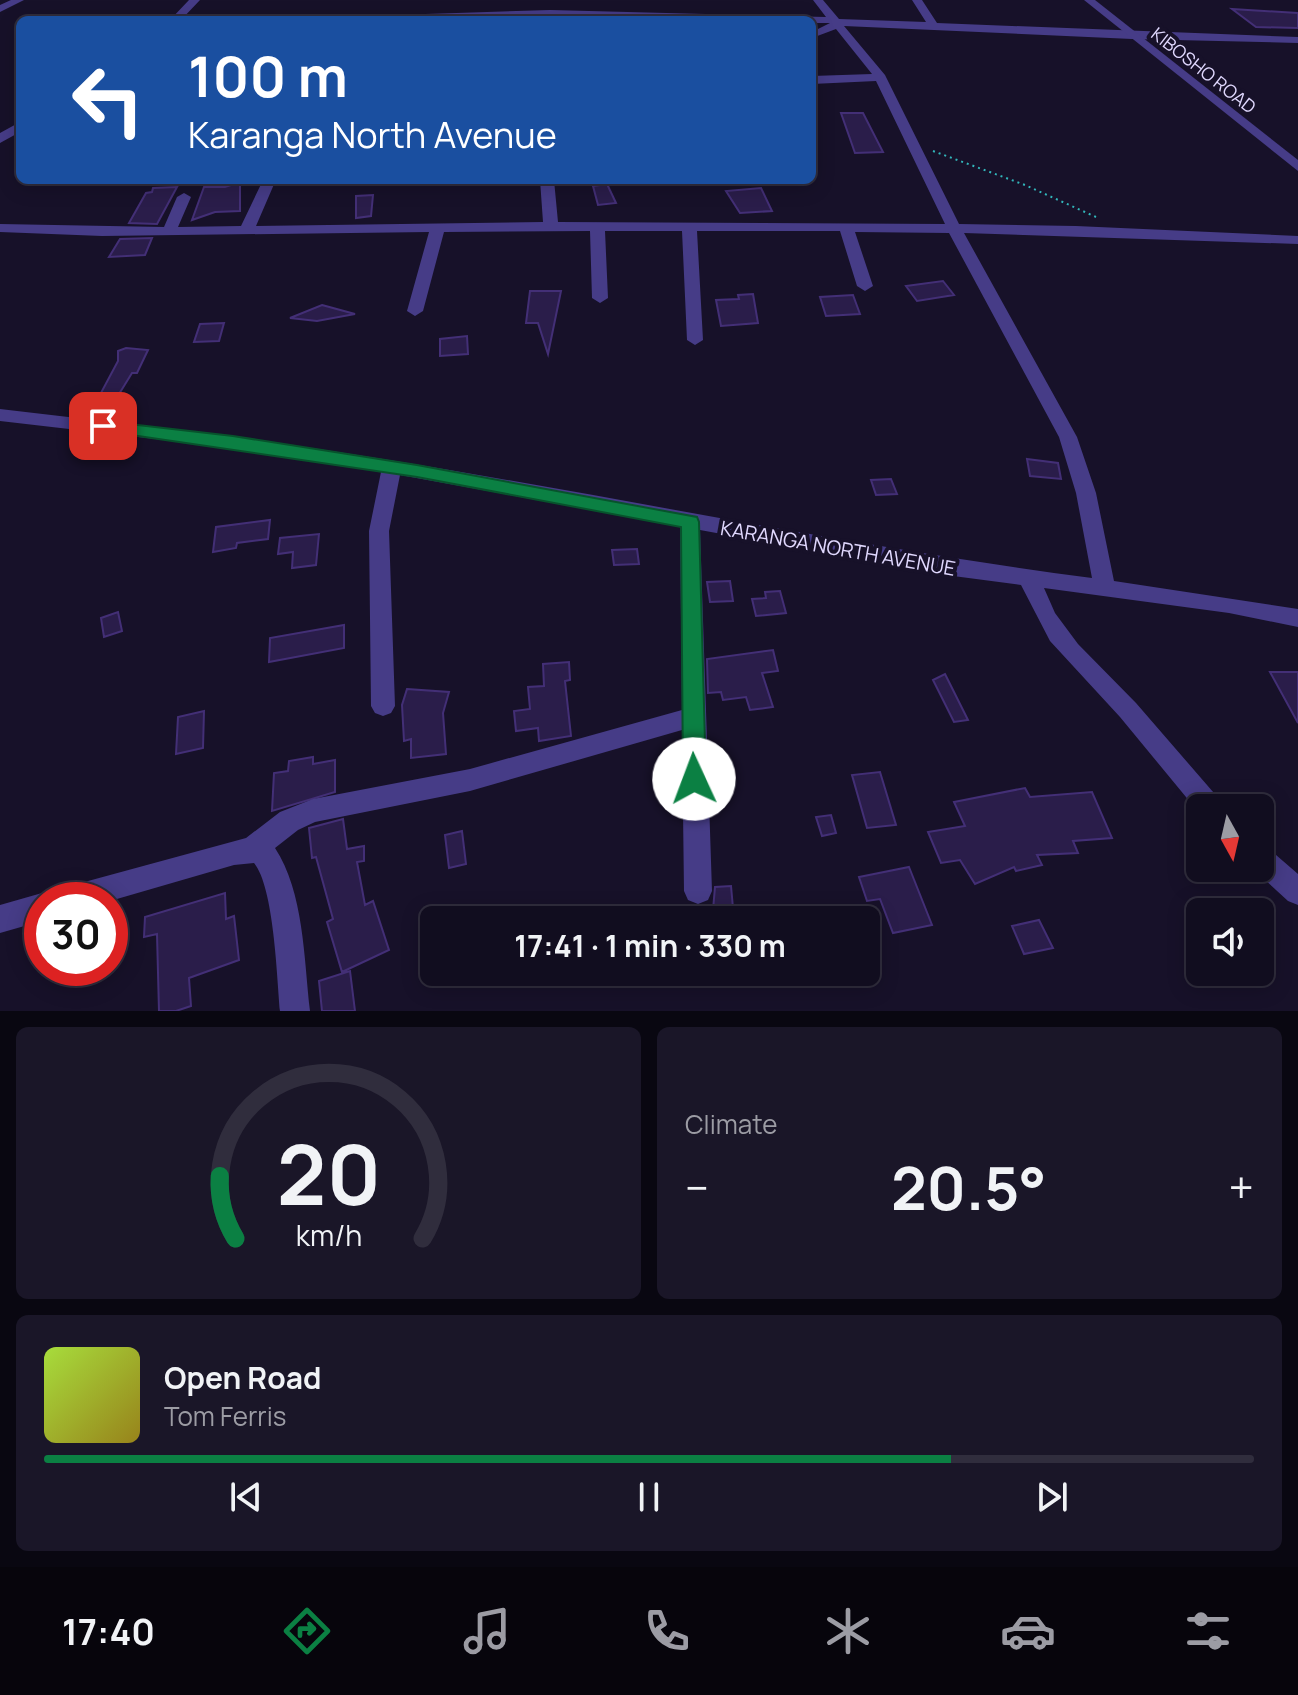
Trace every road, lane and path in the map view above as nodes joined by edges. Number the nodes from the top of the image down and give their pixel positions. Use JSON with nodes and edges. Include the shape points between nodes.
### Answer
{"nodes":[{"id":1,"x":19,"y":0,"type":"edge"},
{"id":2,"x":195,"y":0,"type":"edge"},
{"id":3,"x":818,"y":0,"type":"edge"},
{"id":4,"x":917,"y":0,"type":"edge"},
{"id":5,"x":1089,"y":0,"type":"edge"},
{"id":6,"x":0,"y":9,"type":"edge"},
{"id":7,"x":179,"y":16,"type":"edge"},
{"id":8,"x":816,"y":21,"type":"edge"},
{"id":9,"x":836,"y":22,"type":"junction"},
{"id":10,"x":934,"y":26,"type":"junction"},
{"id":11,"x":816,"y":34,"type":"edge"},
{"id":12,"x":1131,"y":35,"type":"junction"},
{"id":13,"x":1298,"y":40,"type":"edge"},
{"id":14,"x":880,"y":77,"type":"junction"},
{"id":15,"x":816,"y":80,"type":"edge"},
{"id":16,"x":915,"y":146,"type":"junction"},
{"id":17,"x":1298,"y":167,"type":"edge"},
{"id":18,"x":267,"y":184,"type":"edge"},
{"id":19,"x":547,"y":184,"type":"edge"},
{"id":20,"x":184,"y":197,"type":"dead end"},
{"id":21,"x":551,"y":226,"type":"junction"},
{"id":22,"x":597,"y":226,"type":"junction"},
{"id":23,"x":689,"y":227,"type":"junction"},
{"id":24,"x":846,"y":227,"type":"junction"},
{"id":25,"x":0,"y":228,"type":"edge"},
{"id":26,"x":954,"y":228,"type":"junction"},
{"id":27,"x":247,"y":229,"type":"junction"},
{"id":28,"x":437,"y":229,"type":"junction"},
{"id":29,"x":169,"y":231,"type":"junction"},
{"id":30,"x":1120,"y":232,"type":"junction"},
{"id":31,"x":1298,"y":240,"type":"edge"},
{"id":32,"x":865,"y":286,"type":"dead end"},
{"id":33,"x":600,"y":298,"type":"dead end"},
{"id":34,"x":415,"y":311,"type":"dead end"},
{"id":35,"x":695,"y":340,"type":"dead end"},
{"id":36,"x":0,"y":415,"type":"edge"},
{"id":37,"x":392,"y":467,"type":"junction"},
{"id":38,"x":690,"y":522,"type":"junction"},
{"id":39,"x":1030,"y":579,"type":"junction"},
{"id":40,"x":1105,"y":589,"type":"junction"},
{"id":41,"x":1298,"y":618,"type":"edge"},
{"id":42,"x":383,"y":706,"type":"dead end"},
{"id":43,"x":692,"y":717,"type":"junction"},
{"id":44,"x":1199,"y":794,"type":"edge"},
{"id":45,"x":251,"y":850,"type":"junction"},
{"id":46,"x":1274,"y":871,"type":"edge"},
{"id":47,"x":128,"y":882,"type":"edge"},
{"id":48,"x":698,"y":891,"type":"dead end"},
{"id":49,"x":1298,"y":892,"type":"edge"},
{"id":50,"x":24,"y":912,"type":"edge"},
{"id":51,"x":0,"y":919,"type":"edge"},
{"id":52,"x":295,"y":1011,"type":"edge"}],
"edges":[{"from":1,"to":6,"type":"street"},
{"from":2,"to":7,"type":"street"},
{"from":3,"to":9,"type":"street"},
{"from":4,"to":10,"type":"street"},
{"from":5,"to":12,"type":"street","name":"KIBOSHO ROAD"},
{"from":8,"to":9,"type":"street"},
{"from":9,"to":10,"type":"street"},
{"from":9,"to":11,"type":"street"},
{"from":9,"to":14,"type":"street"},
{"from":10,"to":12,"type":"street"},
{"from":12,"to":13,"type":"street"},
{"from":12,"to":17,"type":"street","name":"KIBOSHO ROAD"},
{"from":14,"to":15,"type":"street"},
{"from":14,"to":16,"type":"street"},
{"from":16,"to":26,"type":"street"},
{"from":16,"to":30,"type":"path","via":[[1083,209]]},
{"from":18,"to":27,"type":"street"},
{"from":19,"to":21,"type":"street"},
{"from":20,"to":29,"type":"street"},
{"from":21,"to":22,"type":"street"},
{"from":21,"to":28,"type":"street"},
{"from":22,"to":23,"type":"street"},
{"from":22,"to":33,"type":"street"},
{"from":23,"to":24,"type":"street"},
{"from":23,"to":35,"type":"street"},
{"from":24,"to":26,"type":"street"},
{"from":24,"to":32,"type":"street"},
{"from":25,"to":29,"type":"street"},
{"from":26,"to":30,"type":"street"},
{"from":26,"to":40,"type":"street","via":[[1068,437],[1091,507]]},
{"from":27,"to":28,"type":"street"},
{"from":27,"to":29,"type":"street"},
{"from":28,"to":34,"type":"street"},
{"from":30,"to":31,"type":"street"},
{"from":36,"to":37,"type":"street","name":"KARANGA NORTH AVENUE"},
{"from":37,"to":38,"type":"street","name":"KARANGA NORTH AVENUE"},
{"from":37,"to":42,"type":"street","via":[[379,531]]},
{"from":38,"to":39,"type":"street","name":"KARANGA NORTH AVENUE"},
{"from":38,"to":43,"type":"street"},
{"from":39,"to":40,"type":"street","name":"KARANGA NORTH AVENUE"},
{"from":39,"to":44,"type":"street","via":[[1037,606],[1058,638]]},
{"from":40,"to":41,"type":"street","name":"KARANGA NORTH AVENUE"},
{"from":43,"to":45,"type":"street","via":[[470,780],[313,811],[289,821]]},
{"from":43,"to":48,"type":"street"},
{"from":45,"to":47,"type":"street"},
{"from":45,"to":52,"type":"street","via":[[272,866]]},
{"from":46,"to":49,"type":"street"},
{"from":50,"to":51,"type":"street"}]}
